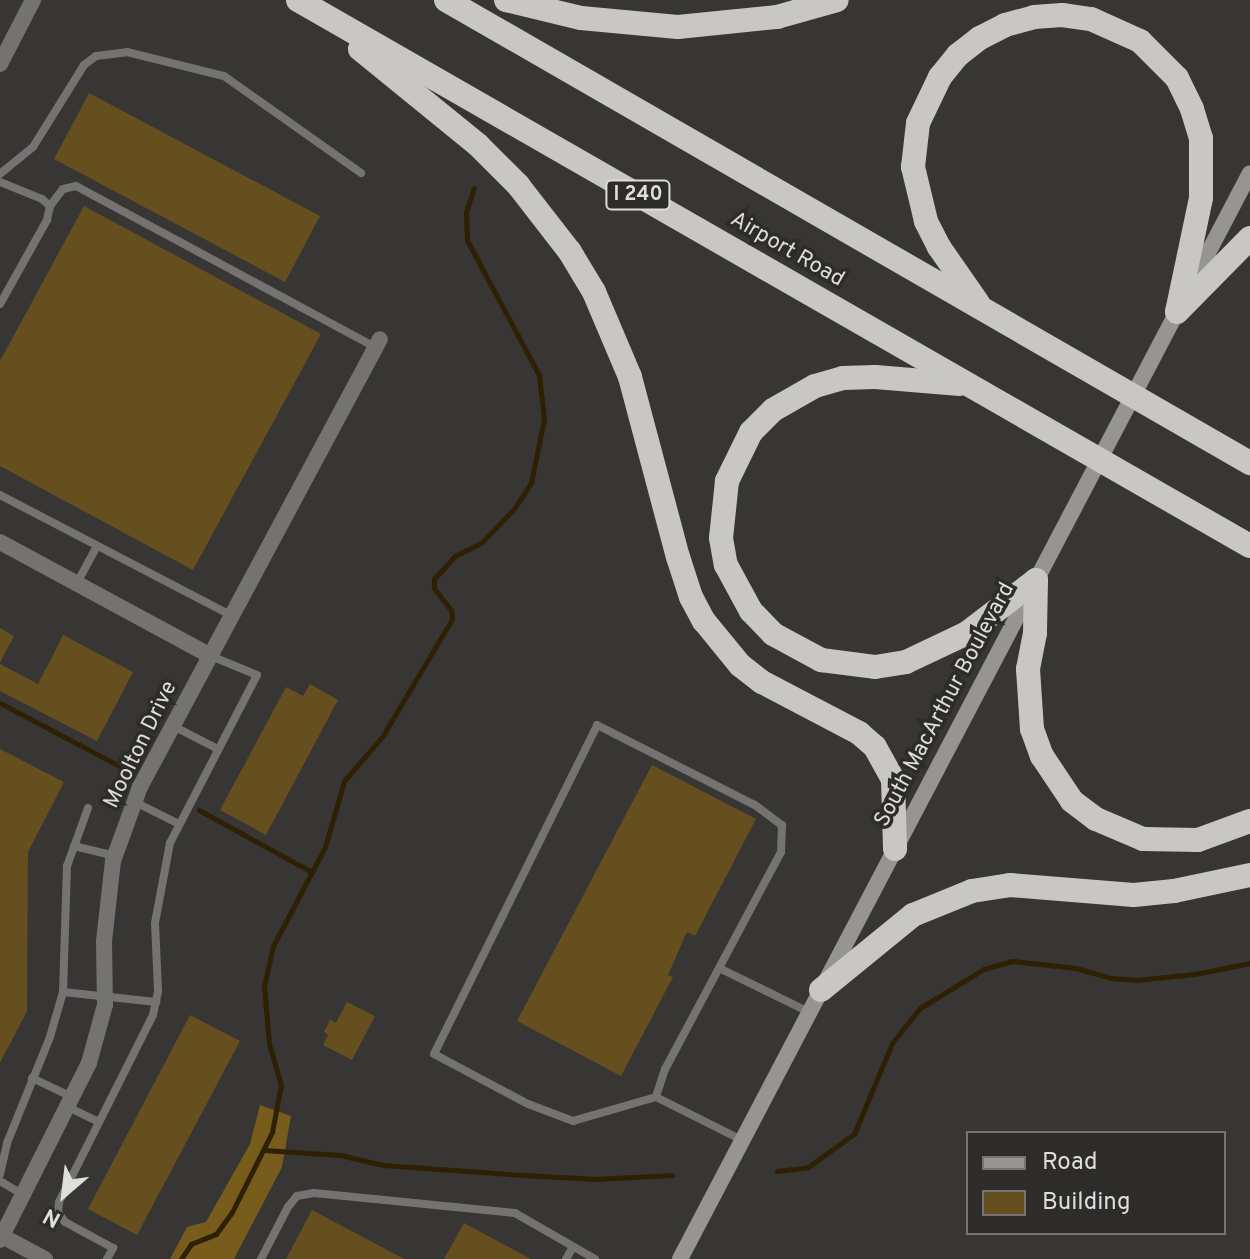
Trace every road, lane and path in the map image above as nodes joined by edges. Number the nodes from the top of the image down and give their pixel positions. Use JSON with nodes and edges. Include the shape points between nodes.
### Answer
{"nodes":[{"id":1,"x":33,"y":0,"type":"edge"},
{"id":2,"x":446,"y":0,"type":"edge"},
{"id":3,"x":506,"y":0,"type":"edge"},
{"id":4,"x":837,"y":0,"type":"edge"},
{"id":5,"x":302,"y":2,"type":"edge"},
{"id":6,"x":0,"y":64,"type":"edge"},
{"id":7,"x":361,"y":173,"type":"dead end"},
{"id":8,"x":1250,"y":173,"type":"edge"},
{"id":9,"x":0,"y":174,"type":"edge"},
{"id":10,"x":0,"y":182,"type":"edge"},
{"id":11,"x":50,"y":206,"type":"junction"},
{"id":12,"x":1250,"y":238,"type":"edge"},
{"id":13,"x":0,"y":304,"type":"edge"},
{"id":14,"x":984,"y":311,"type":"junction"},
{"id":15,"x":1177,"y":312,"type":"junction"},
{"id":16,"x":378,"y":343,"type":"joint"},
{"id":17,"x":970,"y":385,"type":"junction"},
{"id":18,"x":1250,"y":463,"type":"edge"},
{"id":19,"x":0,"y":495,"type":"edge"},
{"id":20,"x":0,"y":542,"type":"edge"},
{"id":21,"x":97,"y":546,"type":"junction"},
{"id":22,"x":1250,"y":546,"type":"edge"},
{"id":23,"x":1036,"y":580,"type":"junction"},
{"id":24,"x":76,"y":584,"type":"junction"},
{"id":25,"x":233,"y":616,"type":"junction"},
{"id":26,"x":211,"y":656,"type":"junction"},
{"id":27,"x":173,"y":726,"type":"junction"},
{"id":28,"x":218,"y":749,"type":"junction"},
{"id":29,"x":134,"y":802,"type":"junction"},
{"id":30,"x":88,"y":808,"type":"dead end"},
{"id":31,"x":1250,"y":821,"type":"edge"},
{"id":32,"x":177,"y":823,"type":"junction"},
{"id":33,"x":74,"y":846,"type":"junction"},
{"id":34,"x":895,"y":849,"type":"junction"},
{"id":35,"x":115,"y":856,"type":"junction"},
{"id":36,"x":1250,"y":875,"type":"edge"},
{"id":37,"x":719,"y":968,"type":"junction"},
{"id":38,"x":821,"y":990,"type":"junction"},
{"id":39,"x":63,"y":992,"type":"junction"},
{"id":40,"x":105,"y":996,"type":"junction"},
{"id":41,"x":156,"y":1002,"type":"junction"},
{"id":42,"x":809,"y":1012,"type":"junction"},
{"id":43,"x":32,"y":1078,"type":"junction"},
{"id":44,"x":656,"y":1097,"type":"junction"},
{"id":45,"x":70,"y":1102,"type":"junction"},
{"id":46,"x":99,"y":1122,"type":"junction"},
{"id":47,"x":743,"y":1140,"type":"junction"},
{"id":48,"x":0,"y":1174,"type":"edge"},
{"id":49,"x":0,"y":1181,"type":"edge"},
{"id":50,"x":23,"y":1195,"type":"junction"},
{"id":51,"x":1,"y":1237,"type":"edge"},
{"id":52,"x":573,"y":1247,"type":"junction"},
{"id":53,"x":45,"y":1259,"type":"edge"},
{"id":54,"x":107,"y":1259,"type":"edge"},
{"id":55,"x":261,"y":1259,"type":"edge"},
{"id":56,"x":566,"y":1259,"type":"edge"},
{"id":57,"x":595,"y":1259,"type":"edge"},
{"id":58,"x":680,"y":1259,"type":"edge"}],
"edges":[{"from":1,"to":6,"type":"street"},
{"from":2,"to":14,"type":"highway","name":"Airport Road"},
{"from":3,"to":4,"type":"highway","via":[[581,18],[678,27],[777,17]]},
{"from":5,"to":17,"type":"highway","name":"Airport Road","number":"I 240"},
{"from":5,"to":34,"type":"highway","via":[[478,145],[518,185],[570,252],[594,292],[630,377],[678,557],[704,621],[740,665],[762,682],[859,733],[875,747],[893,780]]},
{"from":7,"to":9,"type":"lane","via":[[224,76],[127,52],[96,56],[84,65],[33,147]]},
{"from":8,"to":15,"type":"main road","name":"South MacArthur Boulevard"},
{"from":10,"to":11,"type":"lane"},
{"from":11,"to":13,"type":"lane"},
{"from":11,"to":16,"type":"lane","via":[[63,189],[76,186]]},
{"from":12,"to":15,"type":"highway"},
{"from":14,"to":15,"type":"highway","via":[[926,221],[913,167],[918,123],[940,77],[980,38],[1034,17],[1062,15],[1091,19],[1140,41],[1177,78],[1192,109],[1201,138],[1201,198]]},
{"from":14,"to":18,"type":"highway","name":"Airport Road"},
{"from":15,"to":23,"type":"main road","name":"South MacArthur Boulevard"},
{"from":16,"to":25,"type":"street","name":"Moolton Drive"},
{"from":17,"to":22,"type":"highway","name":"Airport Road","number":"I 240"},
{"from":17,"to":23,"type":"highway","via":[[843,378],[815,386],[773,410],[751,432],[727,481],[721,538],[726,565],[751,611],[773,634],[821,660],[875,667],[906,662],[956,639]]},
{"from":19,"to":21,"type":"lane"},
{"from":20,"to":24,"type":"street"},
{"from":21,"to":24,"type":"lane"},
{"from":21,"to":25,"type":"lane"},
{"from":23,"to":31,"type":"highway","via":[[1028,669],[1032,729],[1042,756],[1072,801],[1117,831],[1143,839],[1198,840]]},
{"from":23,"to":34,"type":"main road","name":"South MacArthur Boulevard"},
{"from":24,"to":26,"type":"street"},
{"from":25,"to":26,"type":"street","name":"Moolton Drive"},
{"from":26,"to":27,"type":"street","name":"Moolton Drive"},
{"from":26,"to":28,"type":"lane","via":[[257,675]]},
{"from":27,"to":28,"type":"lane"},
{"from":27,"to":29,"type":"street","name":"Moolton Drive"},
{"from":28,"to":32,"type":"lane"},
{"from":29,"to":32,"type":"lane"},
{"from":29,"to":35,"type":"street","name":"Moolton Drive"},
{"from":30,"to":33,"type":"lane"},
{"from":32,"to":41,"type":"lane","via":[[160,881],[155,923]]},
{"from":33,"to":35,"type":"lane"},
{"from":33,"to":39,"type":"lane","via":[[67,866]]},
{"from":34,"to":38,"type":"main road","name":"South MacArthur Boulevard"},
{"from":35,"to":40,"type":"street","name":"Moolton Drive","via":[[104,941]]},
{"from":36,"to":38,"type":"highway","via":[[1134,895],[1010,885],[972,891],[913,915]]},
{"from":37,"to":42,"type":"lane"},
{"from":37,"to":44,"type":"lane","via":[[665,1069]]},
{"from":37,"to":44,"type":"lane","via":[[781,852],[782,825],[755,805],[597,725],[434,1054],[528,1104],[573,1121]]},
{"from":38,"to":42,"type":"main road","name":"South MacArthur Boulevard"},
{"from":39,"to":40,"type":"lane"},
{"from":39,"to":43,"type":"lane"},
{"from":40,"to":41,"type":"lane"},
{"from":40,"to":45,"type":"street","name":"Moolton Drive","via":[[89,1063]]},
{"from":41,"to":46,"type":"lane","via":[[149,1029]]},
{"from":42,"to":47,"type":"main road","name":"South MacArthur Boulevard"},
{"from":43,"to":45,"type":"lane"},
{"from":43,"to":48,"type":"lane"},
{"from":44,"to":47,"type":"lane"},
{"from":45,"to":46,"type":"lane"},
{"from":45,"to":50,"type":"street","name":"Moolton Drive"},
{"from":46,"to":54,"type":"lane","via":[[58,1212],[65,1222],[113,1248]]},
{"from":47,"to":58,"type":"main road","name":"South MacArthur Boulevard"},
{"from":49,"to":50,"type":"lane"},
{"from":50,"to":51,"type":"street","name":"Moolton Drive"},
{"from":51,"to":53,"type":"street"},
{"from":52,"to":55,"type":"lane","via":[[515,1213],[314,1193],[297,1196],[288,1207]]},
{"from":52,"to":56,"type":"lane"},
{"from":52,"to":57,"type":"lane"}]}
